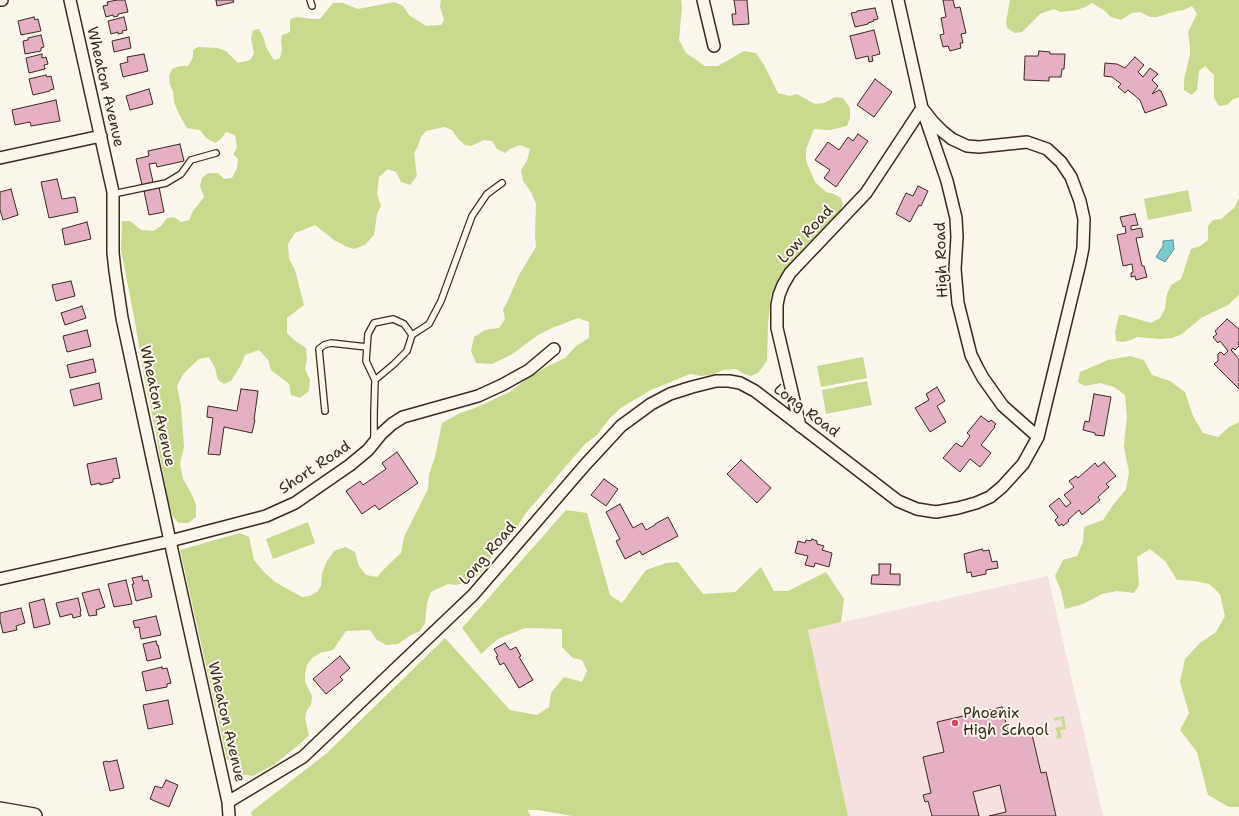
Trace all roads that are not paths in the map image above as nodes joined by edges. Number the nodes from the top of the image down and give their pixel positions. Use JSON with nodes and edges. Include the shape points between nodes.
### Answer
{"nodes":[{"id":1,"x":70,"y":0,"type":"edge"},
{"id":2,"x":310,"y":0,"type":"edge"},
{"id":3,"x":703,"y":0,"type":"edge"},
{"id":4,"x":898,"y":0,"type":"edge"},
{"id":5,"x":312,"y":6,"type":"dead end"},
{"id":6,"x":714,"y":46,"type":"dead end"},
{"id":7,"x":922,"y":108,"type":"junction"},
{"id":8,"x":101,"y":136,"type":"junction"},
{"id":9,"x":216,"y":153,"type":"dead end"},
{"id":10,"x":0,"y":158,"type":"edge"},
{"id":11,"x":502,"y":183,"type":"dead end"},
{"id":12,"x":113,"y":194,"type":"junction"},
{"id":13,"x":412,"y":335,"type":"junction"},
{"id":14,"x":367,"y":347,"type":"junction"},
{"id":15,"x":554,"y":349,"type":"dead end"},
{"id":16,"x":376,"y":380,"type":"junction"},
{"id":17,"x":325,"y":411,"type":"dead end"},
{"id":18,"x":800,"y":426,"type":"junction"},
{"id":19,"x":1038,"y":437,"type":"junction"},
{"id":20,"x":374,"y":442,"type":"junction"},
{"id":21,"x":170,"y":541,"type":"junction"},
{"id":22,"x":0,"y":579,"type":"edge"},
{"id":23,"x":228,"y":802,"type":"junction"},
{"id":24,"x":0,"y":810,"type":"edge"},
{"id":25,"x":34,"y":816,"type":"edge"},
{"id":26,"x":229,"y":816,"type":"edge"}],
"edges":[{"from":1,"to":8,"type":"street","name":"Wheaton Avenue"},
{"from":2,"to":5,"type":"lane"},
{"from":3,"to":6,"type":"street"},
{"from":4,"to":7,"type":"street","name":"High Road"},
{"from":7,"to":18,"type":"street","name":"Low Road","via":[[866,193],[800,261],[790,273],[779,295],[777,328]]},
{"from":7,"to":19,"type":"street","name":"High Road","via":[[947,181],[956,218],[958,237],[955,269],[958,303],[971,355],[1003,406]]},
{"from":7,"to":19,"type":"street","name":"Long Road","via":[[942,131],[967,146],[1027,142],[1047,149],[1071,176],[1080,201],[1084,219],[1083,248]]},
{"from":8,"to":10,"type":"street"},
{"from":8,"to":12,"type":"street","name":"Wheaton Avenue"},
{"from":9,"to":12,"type":"lane","via":[[191,160],[181,174],[166,183]]},
{"from":11,"to":13,"type":"lane","via":[[487,194],[472,216],[441,301],[429,324]]},
{"from":12,"to":21,"type":"street","name":"Wheaton Avenue","via":[[114,271]]},
{"from":13,"to":14,"type":"lane","via":[[404,324],[393,319],[374,323],[368,334]]},
{"from":13,"to":16,"type":"lane","via":[[406,351]]},
{"from":14,"to":16,"type":"lane","via":[[366,361]]},
{"from":14,"to":17,"type":"lane","via":[[331,343],[319,349]]},
{"from":15,"to":20,"type":"street","name":"Short Road","via":[[529,370],[478,396],[403,417]]},
{"from":16,"to":20,"type":"lane"},
{"from":18,"to":19,"type":"street","name":"Long Road","via":[[898,501],[936,512],[976,504],[990,497],[1023,464]]},
{"from":18,"to":23,"type":"street","name":"Long Road","via":[[755,391],[740,383],[729,381],[716,381],[692,387],[651,404],[621,426],[473,595],[303,757]]},
{"from":20,"to":21,"type":"street","name":"Short Road","via":[[350,465],[295,503],[266,516]]},
{"from":21,"to":22,"type":"street","name":"Short Road"},
{"from":21,"to":23,"type":"street","name":"Wheaton Avenue"},
{"from":23,"to":26,"type":"street","name":"Wheaton Avenue"},
{"from":24,"to":25,"type":"main road"}]}
